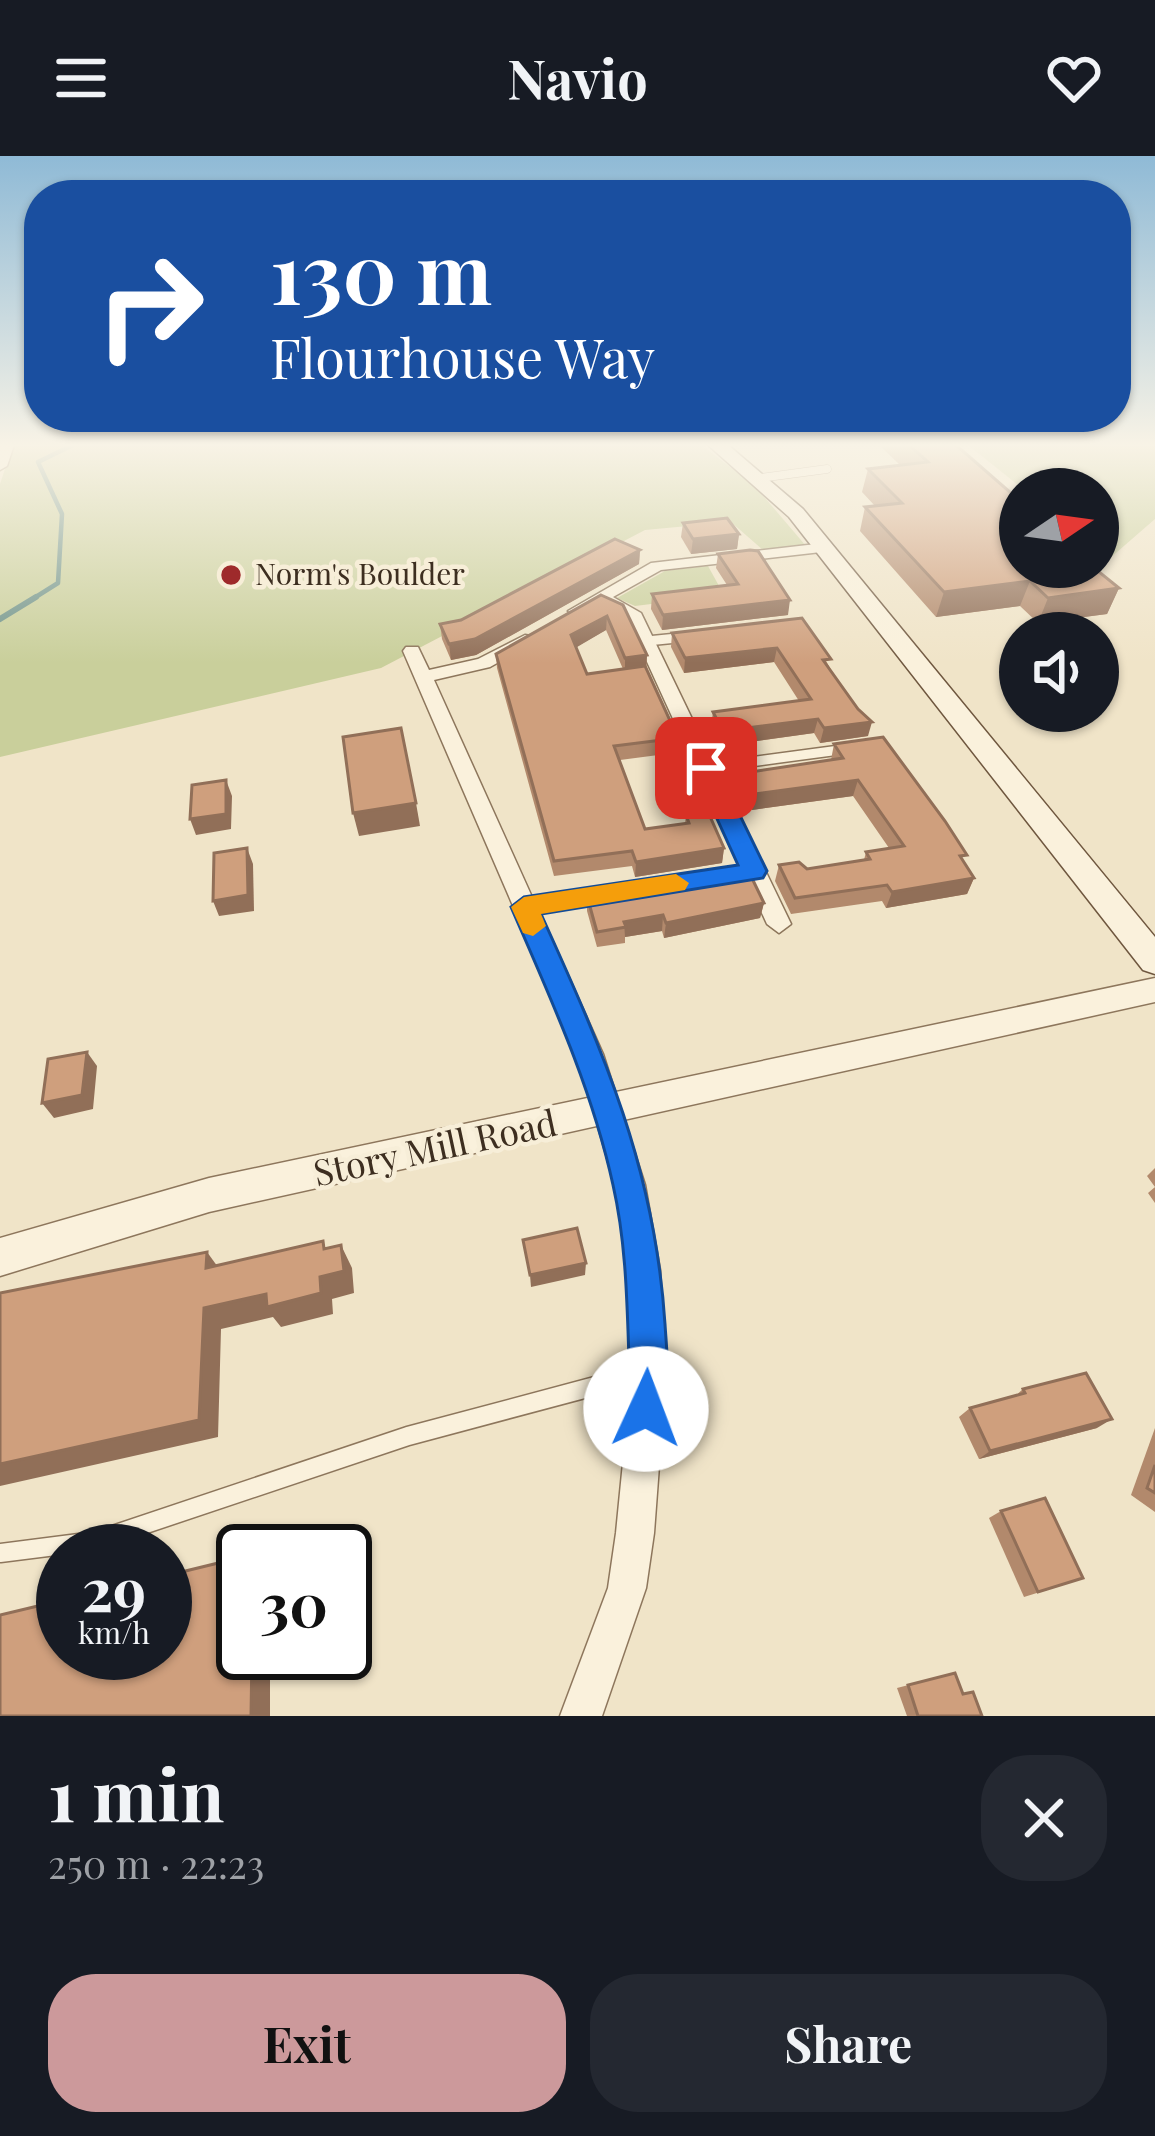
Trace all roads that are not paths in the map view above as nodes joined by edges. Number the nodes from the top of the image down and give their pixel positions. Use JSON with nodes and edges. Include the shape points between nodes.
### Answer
{"nodes":[{"id":1,"x":797,"y":518,"type":"edge"},
{"id":2,"x":825,"y":548,"type":"junction"},
{"id":3,"x":600,"y":598,"type":"junction"},
{"id":4,"x":561,"y":620,"type":"edge"},
{"id":5,"x":542,"y":630,"type":"edge"},
{"id":6,"x":693,"y":636,"type":"edge"},
{"id":7,"x":647,"y":641,"type":"junction"},
{"id":8,"x":412,"y":651,"type":"dead end"},
{"id":9,"x":423,"y":676,"type":"junction"},
{"id":10,"x":870,"y":746,"type":"edge"},
{"id":11,"x":706,"y":768,"type":"junction"},
{"id":12,"x":639,"y":889,"type":"edge"},
{"id":13,"x":524,"y":907,"type":"junction"},
{"id":14,"x":779,"y":924,"type":"dead end"},
{"id":15,"x":1155,"y":961,"type":"edge"},
{"id":16,"x":1155,"y":990,"type":"edge"},
{"id":17,"x":610,"y":1111,"type":"junction"},
{"id":18,"x":0,"y":1257,"type":"edge"},
{"id":19,"x":649,"y":1372,"type":"junction"},
{"id":20,"x":0,"y":1553,"type":"edge"},
{"id":21,"x":581,"y":1716,"type":"edge"}],
"edges":[{"from":1,"to":2,"type":"main road"},
{"from":2,"to":3,"type":"street","via":[[657,566]]},
{"from":2,"to":15,"type":"main road"},
{"from":3,"to":4,"type":"street"},
{"from":3,"to":7,"type":"street","via":[[633,613]]},
{"from":5,"to":9,"type":"street","via":[[484,663]]},
{"from":6,"to":7,"type":"lane"},
{"from":7,"to":11,"type":"street"},
{"from":8,"to":9,"type":"street"},
{"from":9,"to":13,"type":"street"},
{"from":10,"to":11,"type":"lane"},
{"from":11,"to":14,"type":"street","via":[[742,873]]},
{"from":12,"to":13,"type":"street"},
{"from":13,"to":17,"type":"street"},
{"from":16,"to":17,"type":"street","name":"Story Mill Road"},
{"from":17,"to":18,"type":"street","name":"Story Mill Road","via":[[209,1195]]},
{"from":17,"to":19,"type":"street","via":[[644,1270]]},
{"from":19,"to":20,"type":"lane","via":[[408,1436],[95,1541]]},
{"from":19,"to":21,"type":"street","via":[[627,1588]]}]}
